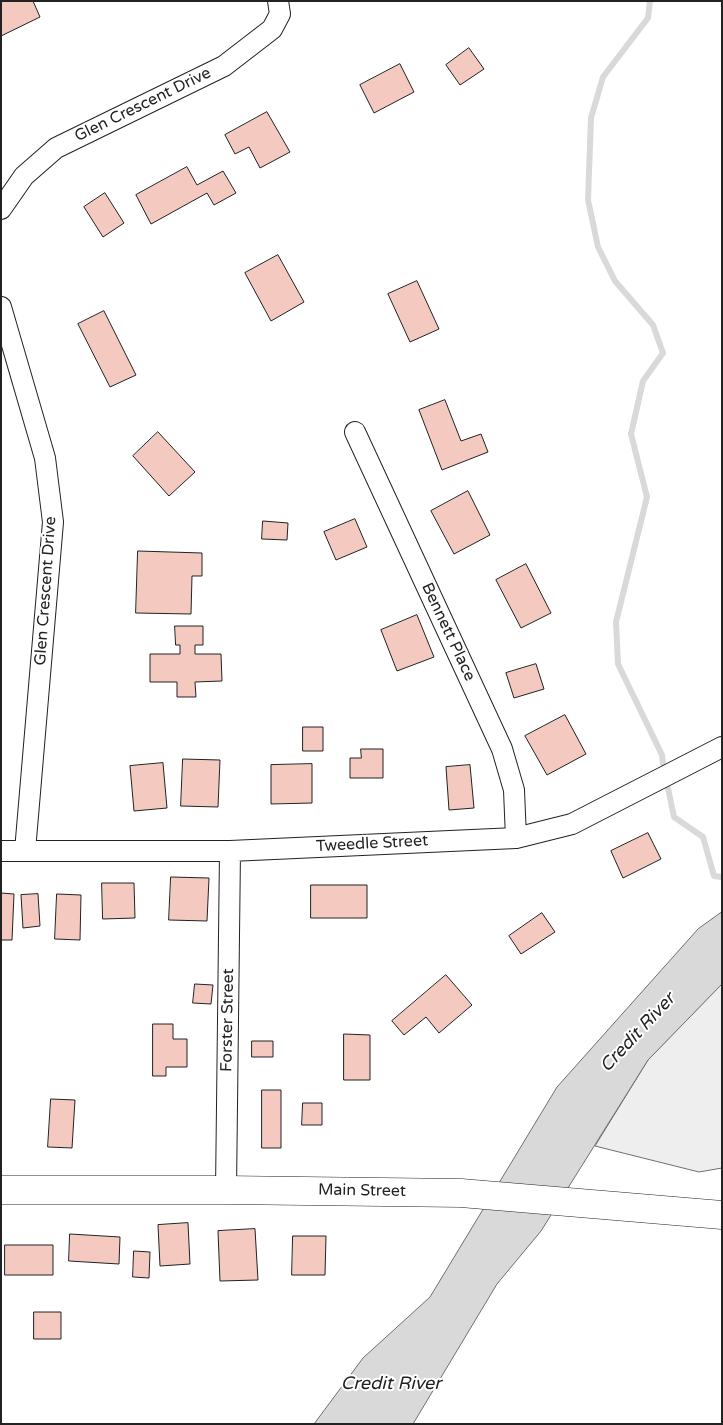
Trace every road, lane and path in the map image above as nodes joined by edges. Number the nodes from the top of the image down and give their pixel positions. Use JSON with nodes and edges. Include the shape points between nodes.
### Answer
{"nodes":[{"id":1,"x":278,"y":1,"type":"edge"},
{"id":2,"x":1,"y":209,"type":"edge"},
{"id":3,"x":1,"y":307,"type":"edge"},
{"id":4,"x":355,"y":432,"type":"dead end"},
{"id":5,"x":722,"y":747,"type":"edge"},
{"id":6,"x":516,"y":838,"type":"junction"},
{"id":7,"x":26,"y":850,"type":"junction"},
{"id":8,"x":1,"y":851,"type":"edge"},
{"id":9,"x":230,"y":851,"type":"junction"},
{"id":10,"x":1,"y":1190,"type":"edge"},
{"id":11,"x":226,"y":1190,"type":"junction"},
{"id":12,"x":722,"y":1216,"type":"edge"}],
"edges":[{"from":1,"to":2,"type":"street","name":"Glen Crescent Drive","via":[[280,14],[272,29],[224,66],[56,148],[24,176]]},
{"from":3,"to":7,"type":"street","name":"Glen Crescent Drive","via":[[44,458],[53,522]]},
{"from":4,"to":6,"type":"street","name":"Bennett Place","via":[[502,749],[514,790]]},
{"from":5,"to":6,"type":"street","name":"Tweedle Street","via":[[572,824]]},
{"from":6,"to":9,"type":"street","name":"Tweedle Street"},
{"from":7,"to":8,"type":"street","name":"Tweedle Street"},
{"from":7,"to":9,"type":"street","name":"Tweedle Street"},
{"from":9,"to":11,"type":"street","name":"Forster Street"},
{"from":10,"to":11,"type":"main road","name":"Main Street"},
{"from":11,"to":12,"type":"main road","name":"Main Street","via":[[461,1193]]}]}
